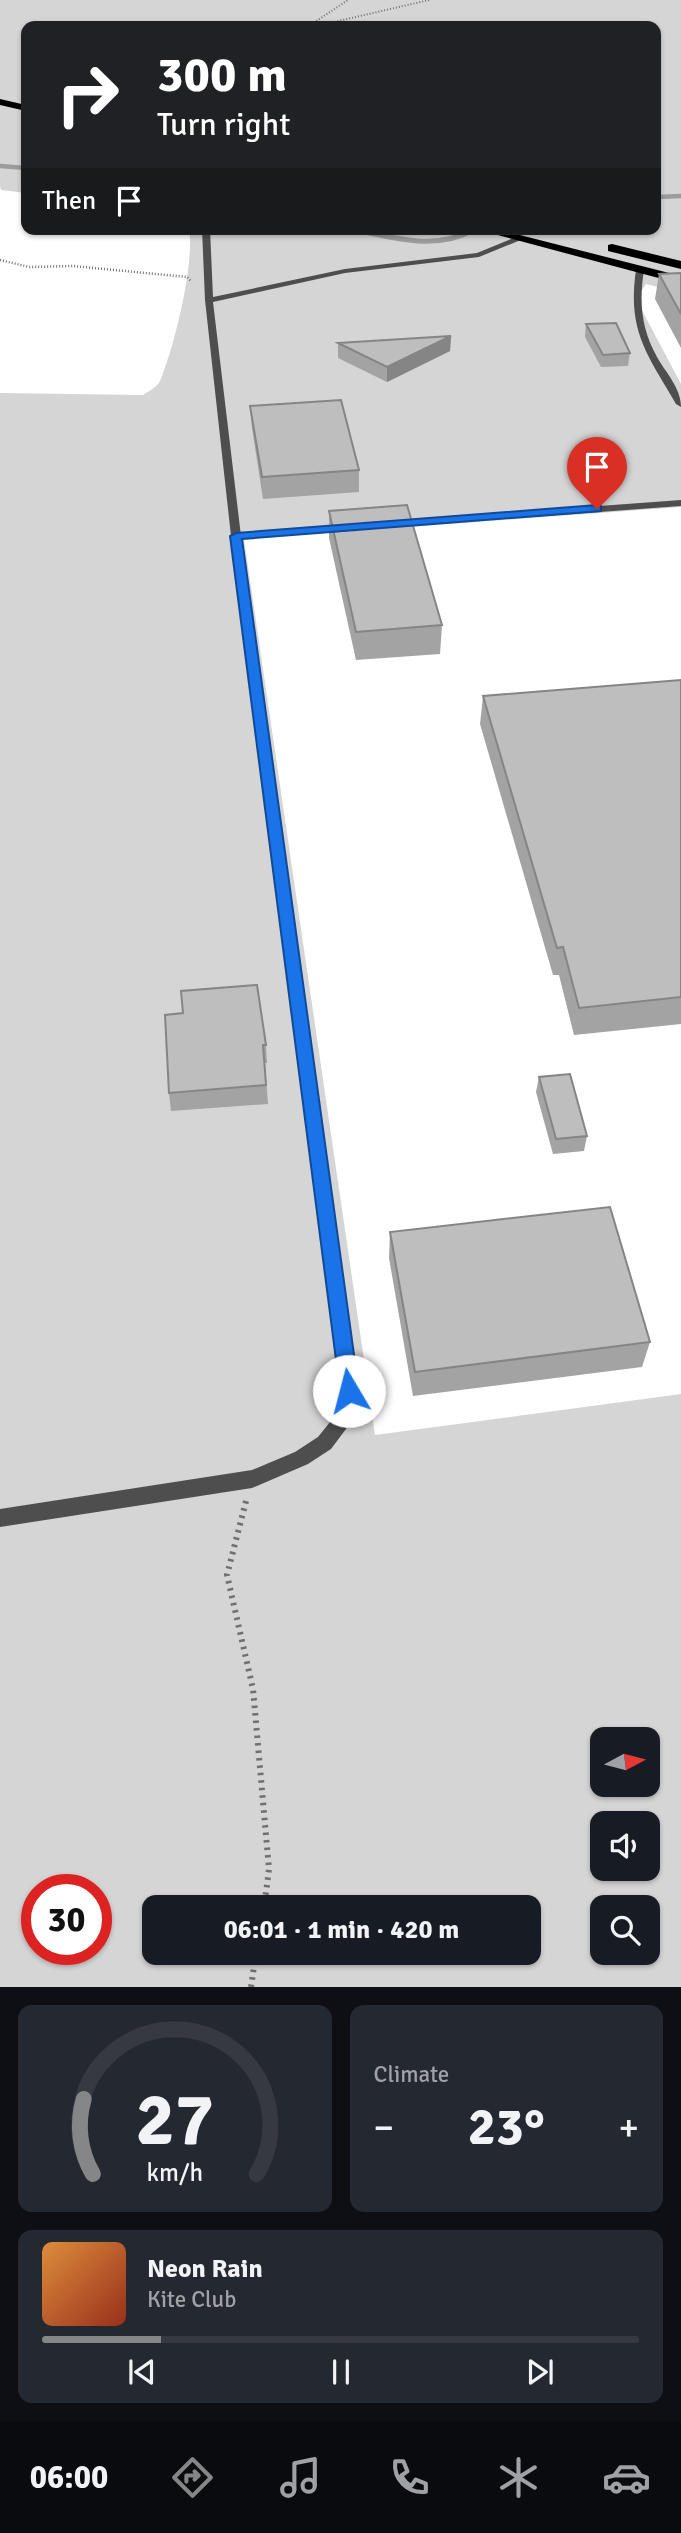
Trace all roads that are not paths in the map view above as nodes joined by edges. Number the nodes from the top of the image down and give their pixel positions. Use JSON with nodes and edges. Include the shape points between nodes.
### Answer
{"nodes":[{"id":1,"x":0,"y":102,"type":"edge"},
{"id":2,"x":21,"y":107,"type":"edge"},
{"id":3,"x":0,"y":110,"type":"edge"},
{"id":4,"x":21,"y":115,"type":"edge"},
{"id":5,"x":206,"y":235,"type":"edge"},
{"id":6,"x":505,"y":235,"type":"edge"},
{"id":7,"x":556,"y":235,"type":"edge"},
{"id":8,"x":519,"y":239,"type":"junction"},
{"id":9,"x":681,"y":265,"type":"edge"},
{"id":10,"x":640,"y":270,"type":"junction"},
{"id":11,"x":681,"y":280,"type":"edge"},
{"id":12,"x":209,"y":300,"type":"junction"},
{"id":13,"x":681,"y":404,"type":"edge"},
{"id":14,"x":681,"y":503,"type":"edge"},
{"id":15,"x":389,"y":525,"type":"edge"},
{"id":16,"x":361,"y":527,"type":"edge"},
{"id":17,"x":236,"y":536,"type":"junction"},
{"id":18,"x":0,"y":1518,"type":"edge"}],
"edges":[{"from":1,"to":2,"type":"highway"},
{"from":3,"to":4,"type":"highway"},
{"from":5,"to":12,"type":"street"},
{"from":6,"to":8,"type":"highway"},
{"from":7,"to":9,"type":"highway"},
{"from":8,"to":10,"type":"highway"},
{"from":8,"to":12,"type":"street","via":[[479,255],[345,271]]},
{"from":10,"to":11,"type":"highway"},
{"from":10,"to":13,"type":"street","via":[[634,298],[640,335]]},
{"from":12,"to":17,"type":"street"},
{"from":14,"to":15,"type":"street"},
{"from":16,"to":17,"type":"street"},
{"from":17,"to":18,"type":"street","via":[[349,1391],[340,1424],[328,1440],[252,1479]]}]}
